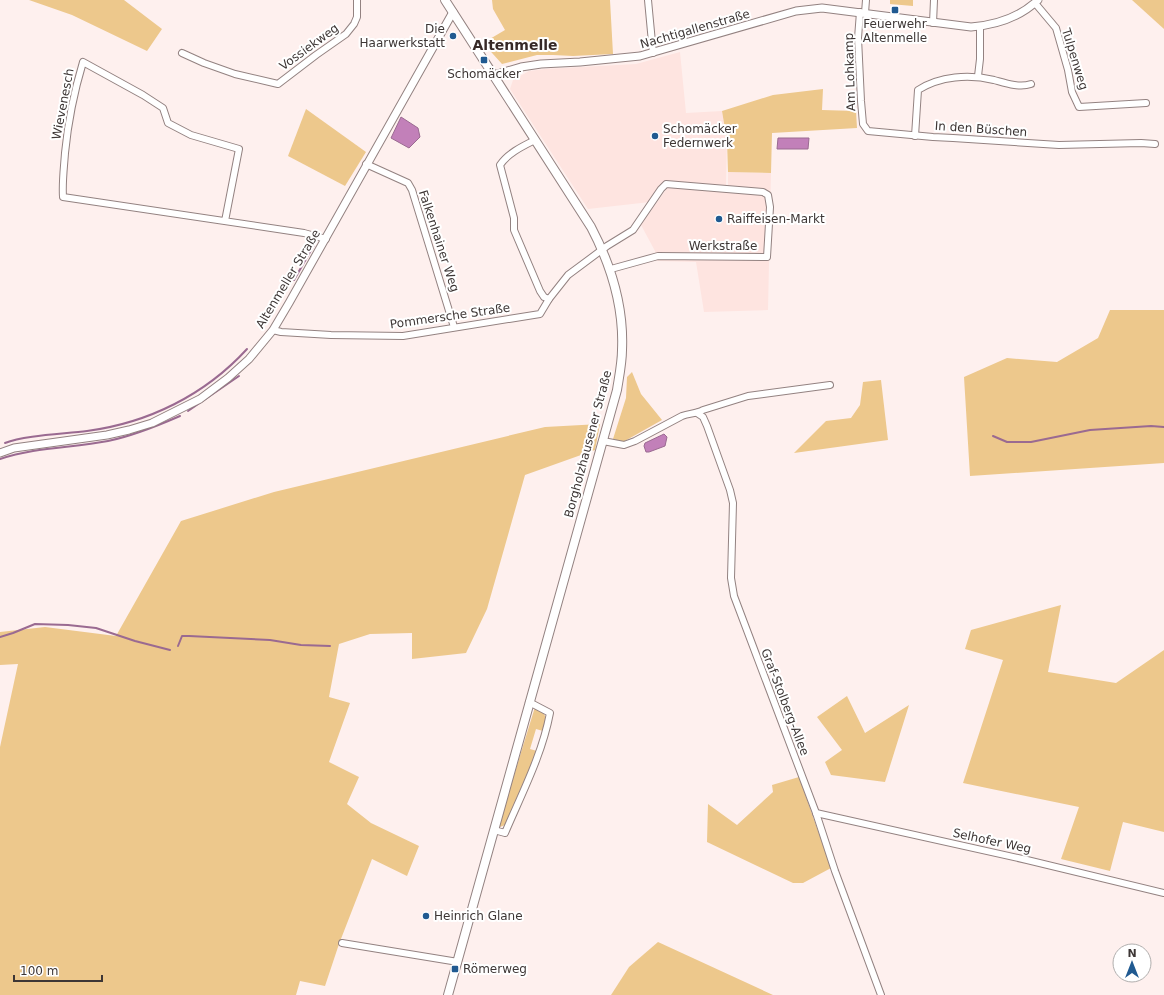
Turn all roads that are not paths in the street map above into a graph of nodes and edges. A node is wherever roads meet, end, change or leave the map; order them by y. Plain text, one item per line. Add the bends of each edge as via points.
1 (357, 0) edge
2 (446, 0) edge
3 (648, 0) edge
4 (866, 0) edge
5 (934, 0) edge
6 (1037, 2) edge
7 (453, 12) junction
8 (862, 12) junction
9 (933, 23) junction
10 (980, 26) junction
11 (182, 53) dead end
12 (653, 53) junction
13 (494, 75) junction
14 (978, 76) junction
15 (1031, 84) dead end
16 (1146, 103) dead end
17 (915, 136) junction
18 (534, 140) junction
19 (1155, 144) dead end
20 (366, 164) junction
21 (666, 184) joint
22 (225, 221) junction
23 (326, 239) junction
24 (603, 249) junction
25 (611, 269) junction
26 (549, 299) junction
27 (454, 327) junction
28 (273, 330) junction
29 (830, 385) dead end
30 (697, 414) junction
31 (603, 441) junction
32 (0, 453) edge
33 (530, 702) junction
34 (816, 814) junction
35 (494, 830) junction
36 (1164, 893) edge
37 (342, 944) dead end
38 (458, 962) junction
39 (448, 995) edge
40 (880, 995) edge

1 - 11 street, Vossiekweg via 357,17 346,34 278,84 235,74
2 - 7 main road, Borgholzhausener Straße
3 - 12 street
4 - 8 street, Am Lohkamp
5 - 9 street
6 - 10 street, Nachtigallenstraße via 1025,12 1006,21
6 - 16 street, Tulpenweg via 1056,28 1072,92 1079,107
7 - 13 main road, Borgholzhausener Straße
7 - 20 street, Altenmeller Straße
8 - 9 street, Nachtigallenstraße
8 - 12 street, Nachtigallenstraße via 822,8 796,11
8 - 17 street, Am Lohkamp via 859,51 863,124 868,130
9 - 10 street, Nachtigallenstraße
10 - 14 street
12 - 13 street, Nachtigallenstraße via 618,59 541,64
13 - 18 main road, Borgholzhausener Straße
14 - 15 street via 1014,85
14 - 17 street via 944,79 927,84 918,90
17 - 19 street, In den Büschen via 1059,145 1141,142
18 - 24 main road, Borgholzhausener Straße
18 - 26 street via 513,152 500,165 514,218 514,230 540,291
20 - 23 street, Altenmeller Straße
20 - 27 street, Falkenhainer Weg via 408,183 412,190
21 - 24 street, Pommersche Straße via 633,230
21 - 25 street, Werkstraße via 763,192 768,195 770,207 767,257 658,256
22 - 22 street, Wievenesch via 239,149 191,135 168,124 163,108 83,62 68,123 63,197
22 - 23 street, Wievenesch via 312,234
23 - 28 street, Altenmeller Straße
24 - 25 main road, Borgholzhausener Straße
24 - 26 street, Pommersche Straße via 568,275
25 - 31 main road, Borgholzhausener Straße via 622,320 622,352 618,390
26 - 27 street, Pommersche Straße via 540,314
27 - 28 street, Pommersche Straße via 403,336 331,335
28 - 32 street, Altenmeller Straße via 249,359 228,378 200,399 152,423 107,435 14,448
29 - 30 street via 748,396
30 - 31 street via 682,416 624,445
30 - 34 street, Graf-Stolberg-Allee via 703,417 707,426 733,503 731,578 734,596
31 - 33 main road, Borgholzhausener Straße
33 - 35 main road, Borgholzhausener Straße
33 - 35 street via 550,713 548,725 538,757 505,833
34 - 36 street, Selhofer Weg
34 - 40 street, Graf-Stolberg-Allee
35 - 38 main road, Borgholzhausener Straße
37 - 38 street
38 - 39 main road, Borgholzhausener Straße

